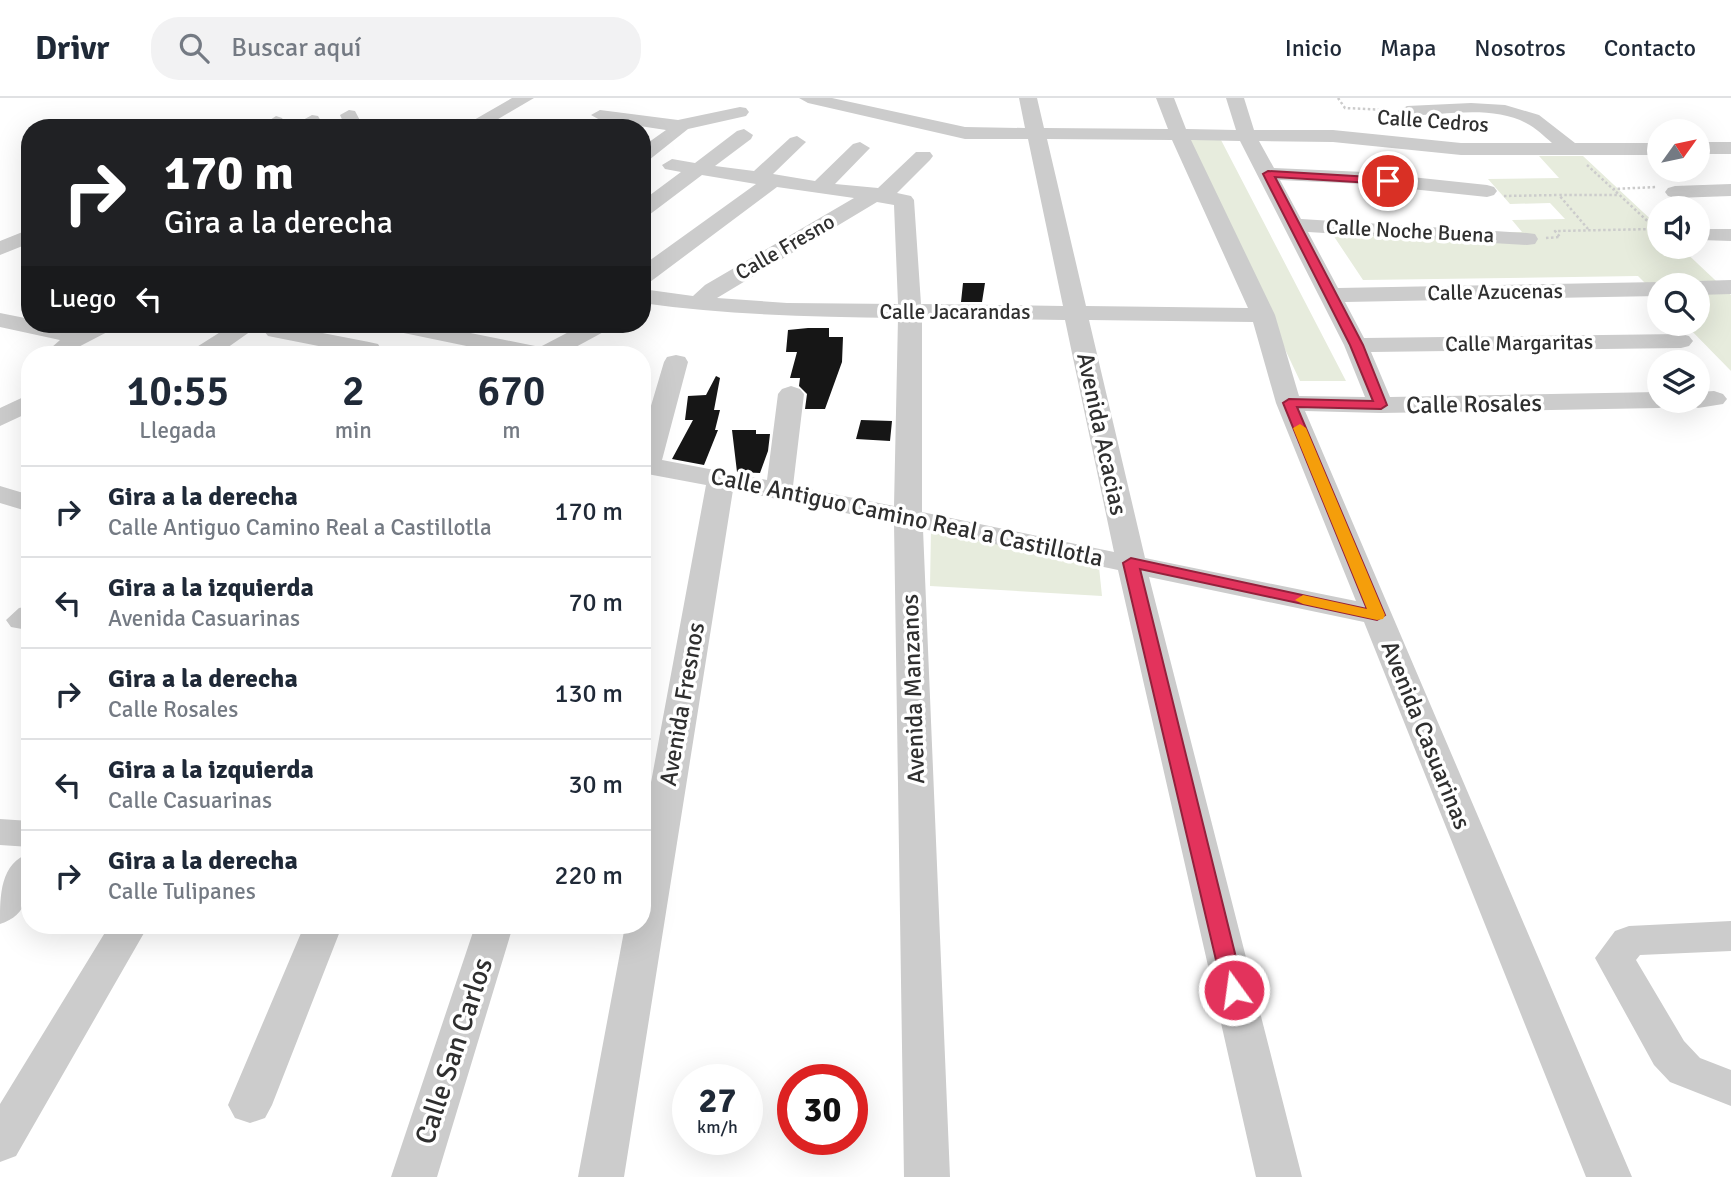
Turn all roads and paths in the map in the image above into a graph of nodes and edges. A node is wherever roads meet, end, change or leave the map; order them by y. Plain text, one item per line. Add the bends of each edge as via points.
1 (525, 98) edge
2 (808, 98) edge
3 (1028, 98) edge
4 (1165, 98) edge
5 (1235, 98) edge
6 (1338, 98) edge
7 (1407, 111) joint
8 (740, 112) dead end
9 (600, 116) dead end
10 (485, 119) edge
11 (623, 119) edge
12 (651, 123) edge
13 (678, 126) junction
14 (1035, 132) junction
15 (744, 135) dead end
16 (1247, 136) junction
17 (1180, 137) junction
18 (797, 142) dead end
19 (651, 145) edge
20 (860, 148) dead end
21 (1710, 148) edge
22 (1731, 148) edge
23 (1647, 149) edge
24 (1572, 150) junction
25 (923, 156) dead end
26 (671, 166) dead end
27 (698, 169) junction
28 (1268, 174) junction
29 (765, 179) junction
30 (820, 187) junction
31 (1613, 189) junction
32 (1731, 190) edge
33 (1487, 191) joint
34 (1675, 191) joint
35 (1559, 195) junction
36 (1619, 195) junction
37 (888, 197) junction
38 (651, 204) edge
39 (1647, 222) edge
40 (1294, 225) junction
41 (0, 226) edge
42 (1589, 230) junction
43 (21, 231) edge
44 (1647, 231) edge
45 (1710, 235) edge
46 (1731, 235) edge
47 (21, 238) edge
48 (1527, 239) joint
49 (0, 249) edge
50 (651, 286) edge
51 (1731, 287) edge
52 (1710, 288) edge
53 (1647, 289) edge
54 (651, 294) edge
55 (1331, 295) junction
56 (698, 304) junction
57 (910, 311) junction
58 (1076, 312) junction
59 (1263, 315) junction
60 (0, 320) edge
61 (21, 329) edge
62 (32, 333) edge
63 (92, 333) edge
64 (235, 333) edge
65 (284, 333) edge
66 (392, 333) edge
67 (440, 333) edge
68 (476, 333) edge
69 (584, 333) edge
70 (467, 339) junction
71 (0, 340) edge
72 (1681, 341) dead end
73 (1356, 345) junction
74 (52, 346) edge
75 (64, 346) edge
76 (72, 346) edge
77 (215, 346) edge
78 (339, 346) edge
79 (373, 346) edge
80 (501, 346) edge
81 (561, 346) edge
82 (676, 362) dead end
83 (791, 394) dead end
84 (1647, 400) edge
85 (1289, 403) junction
86 (1381, 405) junction
87 (651, 445) edge
88 (651, 466) edge
89 (721, 479) junction
90 (779, 491) junction
91 (0, 494) edge
92 (21, 501) edge
93 (908, 518) junction
94 (1131, 563) junction
95 (1377, 615) junction
96 (0, 832) edge
97 (21, 833) edge
98 (21, 880) edge
99 (651, 886) edge
100 (0, 911) edge
101 (124, 934) edge
102 (320, 934) edge
103 (491, 934) edge
104 (643, 934) edge
105 (1731, 936) edge
106 (1731, 1088) edge
107 (250, 1105) dead end
108 (0, 1143) edge
109 (414, 1177) edge
110 (601, 1177) edge
111 (927, 1177) edge
112 (1279, 1177) edge
113 (1609, 1177) edge

1 - 10 street
2 - 14 street, Calle Cedros via 965,133
3 - 14 street, Avenida Acacias
4 - 17 street, Avenida Casuarinas
5 - 16 street
6 - 7 path via 1345,108
7 - 24 street via 1488,109 1518,114 1532,118
8 - 13 street
9 - 11 street
12 - 13 street
13 - 19 street
14 - 17 street, Calle Cedros
14 - 58 street, Avenida Acacias
15 - 27 street
16 - 17 street, Calle Cedros
16 - 24 street, Calle Cedros via 1333,136 1461,149
16 - 28 street
17 - 59 street, Avenida Casuarinas
18 - 29 street
20 - 30 street
21 - 22 street
23 - 24 street, Calle Cedros
24 - 31 path
25 - 37 street, Calle Fresno
26 - 27 street
27 - 29 street
27 - 38 street
28 - 33 street
28 - 40 street
29 - 30 street
29 - 50 street
30 - 37 street
31 - 34 path via 1669,187
31 - 36 path
32 - 34 street
33 - 35 path via 1491,196
35 - 36 path
35 - 42 path
36 - 39 path
37 - 56 street, Calle Fresno via 713,290
37 - 57 street, Avenida Manzanos
40 - 48 street, Calle Noche Buena
40 - 55 street
41 - 43 street
42 - 44 path
42 - 48 path via 1555,231 1560,237
45 - 46 street
47 - 49 street
51 - 52 street
53 - 55 street, Calle Azucenas
54 - 56 street, Calle Jacarandas
55 - 73 street
56 - 57 street, Calle Jacarandas
57 - 58 street, Calle Jacarandas
57 - 93 street, Avenida Manzanos
58 - 59 street, Calle Jacarandas
58 - 94 street, Avenida Acacias
59 - 85 street, Avenida Casuarinas
60 - 61 street
62 - 75 street
63 - 76 street
64 - 77 street
65 - 78 street
66 - 79 street
67 - 70 street
68 - 70 street
69 - 81 street
70 - 80 street
71 - 74 street
72 - 73 street, Calle Margaritas
73 - 86 street
82 - 87 street
83 - 90 street
84 - 86 street, Calle Rosales
85 - 86 street, Calle Rosales
85 - 95 street, Avenida Casuarinas
88 - 89 street, Calle Antiguo Camino Real a Castillotla
89 - 90 street, Calle Antiguo Camino Real a Castillotla
89 - 99 street, Avenida Fresnos
90 - 93 street, Calle Antiguo Camino Real a Castillotla
91 - 92 street
93 - 94 street, Calle Antiguo Camino Real a Castillotla
93 - 111 street, Avenida Manzanos
94 - 95 street, Calle Antiguo Camino Real a Castillotla
94 - 112 street, Avenida Acacias
95 - 113 street, Avenida Casuarinas
96 - 97 street
98 - 100 street
101 - 108 street
102 - 107 street
103 - 109 street, Calle San Carlos
104 - 110 street, Avenida Fresnos
105 - 106 street via 1629,941 1615,958 1669,1053 1685,1070

